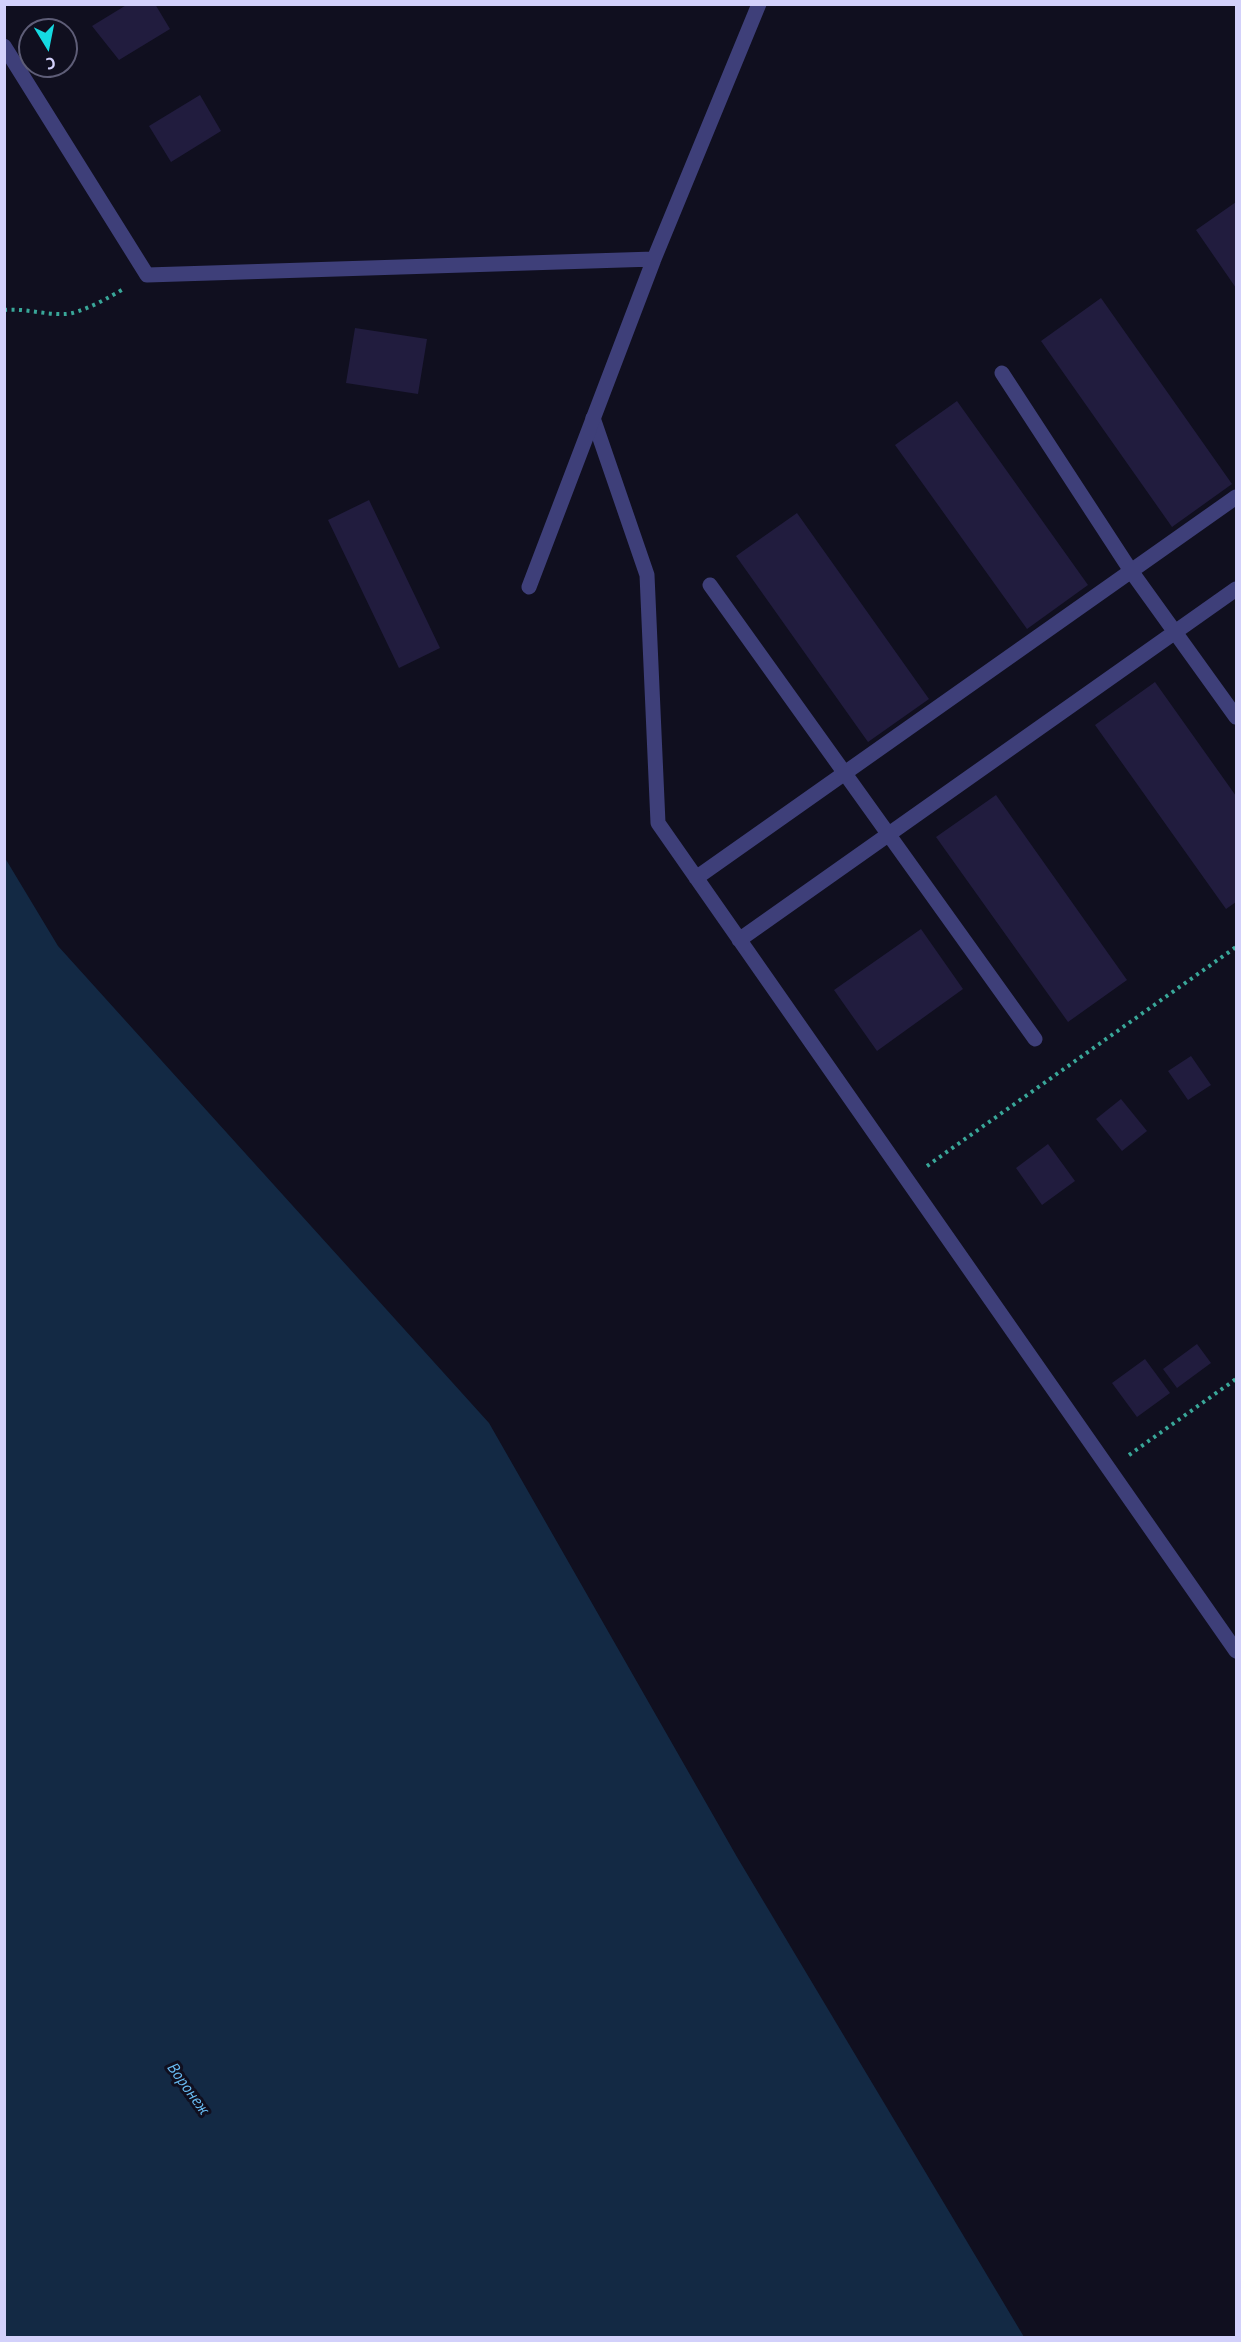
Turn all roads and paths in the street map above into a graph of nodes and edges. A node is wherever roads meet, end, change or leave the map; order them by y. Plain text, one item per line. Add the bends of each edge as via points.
1 (759, 4) edge
2 (4, 46) edge
3 (654, 259) junction
4 (147, 275) junction
5 (4, 310) edge
6 (1002, 373) dead end
7 (593, 418) junction
8 (1236, 497) edge
9 (1131, 571) junction
10 (710, 585) dead end
11 (529, 587) dead end
12 (1236, 589) edge
13 (1175, 633) junction
14 (1236, 717) edge
15 (844, 773) junction
16 (890, 834) junction
17 (696, 878) junction
18 (739, 940) junction
19 (1236, 946) edge
20 (1035, 1039) dead end
21 (907, 1180) junction
22 (1236, 1379) edge
23 (1109, 1469) junction
24 (1236, 1651) edge

1 - 3 street
2 - 4 street
3 - 4 street
3 - 7 street
4 - 5 path via 108,299 67,314
6 - 9 street
7 - 11 street
7 - 17 street via 647,575 658,823
8 - 9 street
9 - 13 street
9 - 15 street
10 - 15 street
12 - 13 street
13 - 14 street
13 - 16 street
15 - 16 street
15 - 17 street
16 - 18 street
16 - 20 street
17 - 18 street
18 - 21 street
19 - 21 path
21 - 23 street
22 - 23 path
23 - 24 street

